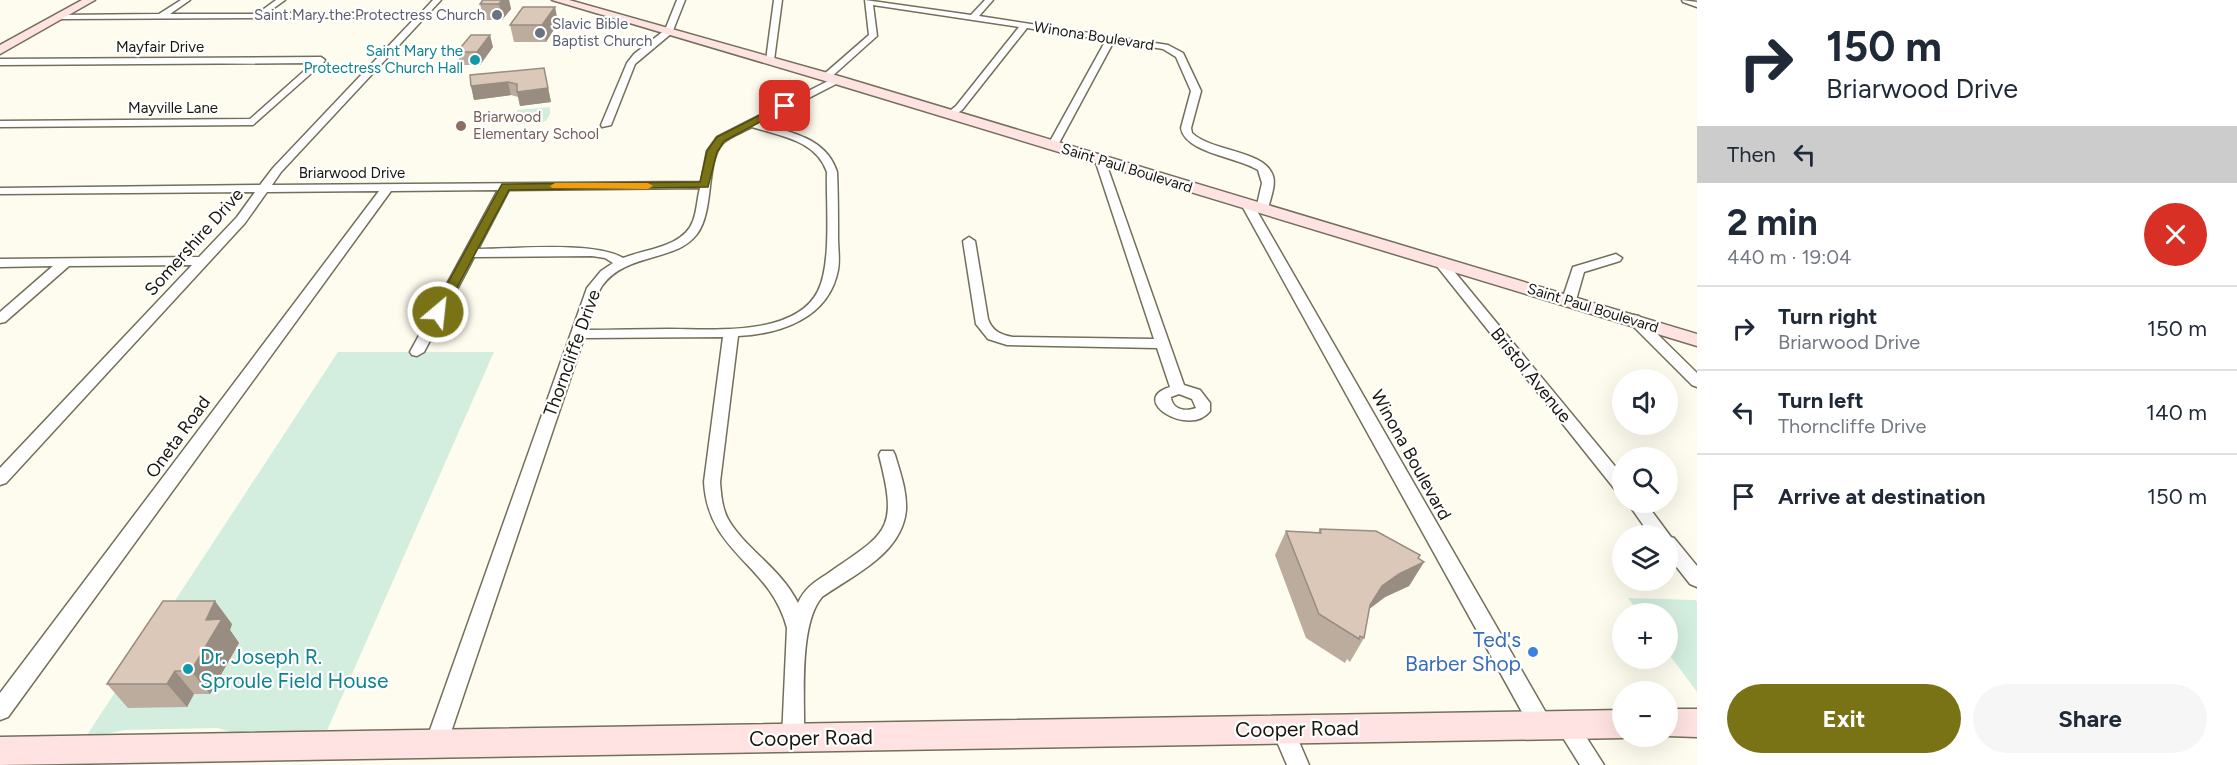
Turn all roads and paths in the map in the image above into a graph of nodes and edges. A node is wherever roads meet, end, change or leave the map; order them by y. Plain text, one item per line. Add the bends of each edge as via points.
1 (90, 0) edge
2 (186, 0) edge
3 (281, 0) edge
4 (436, 0) edge
5 (557, 0) edge
6 (681, 0) edge
7 (778, 0) edge
8 (989, 0) edge
9 (1686, 0) edge
10 (869, 1) edge
11 (582, 3) edge
12 (1697, 5) edge
13 (260, 15) junction
14 (422, 15) junction
15 (161, 16) junction
16 (60, 17) junction
17 (974, 18) junction
18 (1025, 25) junction
19 (669, 31) junction
20 (1111, 38) junction
21 (0, 50) edge
22 (321, 60) joint
23 (770, 60) junction
24 (0, 62) edge
25 (832, 78) junction
26 (951, 114) junction
27 (0, 124) edge
28 (606, 124) dead end
29 (751, 124) junction
30 (1053, 145) junction
31 (1100, 160) junction
32 (705, 185) junction
33 (505, 186) junction
34 (265, 188) junction
35 (387, 188) junction
36 (0, 191) edge
37 (1254, 206) junction
38 (969, 241) dead end
39 (470, 253) junction
40 (1616, 258) dead end
41 (203, 261) junction
42 (65, 262) junction
43 (621, 262) junction
44 (1440, 262) junction
45 (0, 263) edge
46 (1569, 300) junction
47 (0, 319) edge
48 (1634, 319) junction
49 (731, 333) junction
50 (578, 334) junction
51 (1697, 340) edge
52 (1162, 344) junction
53 (417, 352) dead end
54 (1697, 382) edge
55 (1178, 389) dead end
56 (887, 455) dead end
57 (1612, 474) edge
58 (0, 479) edge
59 (1644, 513) edge
60 (1653, 525) edge
61 (1678, 555) edge
62 (1697, 579) edge
63 (797, 628) junction
64 (0, 710) edge
65 (1678, 723) edge
66 (1697, 723) edge
67 (1612, 724) edge
68 (1554, 725) junction
69 (1283, 730) junction
70 (793, 738) junction
71 (436, 744) junction
72 (0, 752) edge
73 (179, 757) edge
74 (1298, 765) edge
75 (1593, 765) edge

1 - 16 main road
2 - 15 street
3 - 13 street
4 - 14 street, Somershire Drive
5 - 11 main road, Saint Paul Boulevard
6 - 19 street
7 - 23 street
8 - 17 street
9 - 12 street
10 - 17 street, Winona Boulevard
10 - 25 street, Thorncliffe Drive via 873,36
11 - 19 main road, Saint Paul Boulevard
13 - 14 street
13 - 15 street
14 - 34 street, Somershire Drive via 286,160
15 - 16 street
16 - 21 main road
17 - 18 street, Winona Boulevard
18 - 20 street, Winona Boulevard
18 - 26 street
19 - 23 main road, Saint Paul Boulevard
19 - 28 street via 631,63
20 - 30 street
20 - 37 street, Winona Boulevard via 1165,47 1180,54 1196,91 1187,134 1202,146 1250,162 1264,171 1267,180
22 - 24 street, Mayfair Drive
22 - 27 street, Mayville Lane via 253,122
23 - 25 main road, Saint Paul Boulevard
25 - 26 main road, Saint Paul Boulevard
25 - 29 street, Thorncliffe Drive
26 - 30 main road, Saint Paul Boulevard
29 - 32 street, Thorncliffe Drive via 715,145
29 - 49 street via 804,142 828,158 832,269 820,300 804,314 770,328
30 - 31 main road, Saint Paul Boulevard
31 - 37 main road, Saint Paul Boulevard
31 - 52 street
32 - 33 street, Briarwood Drive
32 - 43 street, Thorncliffe Drive via 699,222 687,238
33 - 35 street, Briarwood Drive
33 - 39 street
34 - 35 street, Briarwood Drive
34 - 36 street, Briarwood Drive
34 - 41 street, Somershire Drive
35 - 64 street, Oneta Road
37 - 44 main road, Saint Paul Boulevard
37 - 68 street, Winona Boulevard
38 - 52 street via 981,319 990,335 1013,341
39 - 43 street via 592,252
39 - 53 street
40 - 46 street via 1578,270
41 - 42 street
41 - 58 street, Somershire Drive
42 - 45 street
42 - 47 street
43 - 50 street, Thorncliffe Drive via 600,277
44 - 46 main road, Saint Paul Boulevard
44 - 57 street, Bristol Avenue
46 - 48 main road, Saint Paul Boulevard
48 - 51 main road, Saint Paul Boulevard
48 - 54 street
49 - 50 street
49 - 63 street via 713,498 724,526 785,593
50 - 71 street, Thorncliffe Drive
52 - 55 street
56 - 63 street via 898,499 893,527 875,551 815,592
59 - 60 street
61 - 62 street
63 - 70 street
65 - 66 main road
67 - 68 main road, Cooper Road
68 - 69 main road, Cooper Road
68 - 75 street, Winona Boulevard
69 - 70 main road, Cooper Road
69 - 74 street
70 - 71 main road, Cooper Road
71 - 73 main road, Cooper Road
72 - 73 main road, Cooper Road

